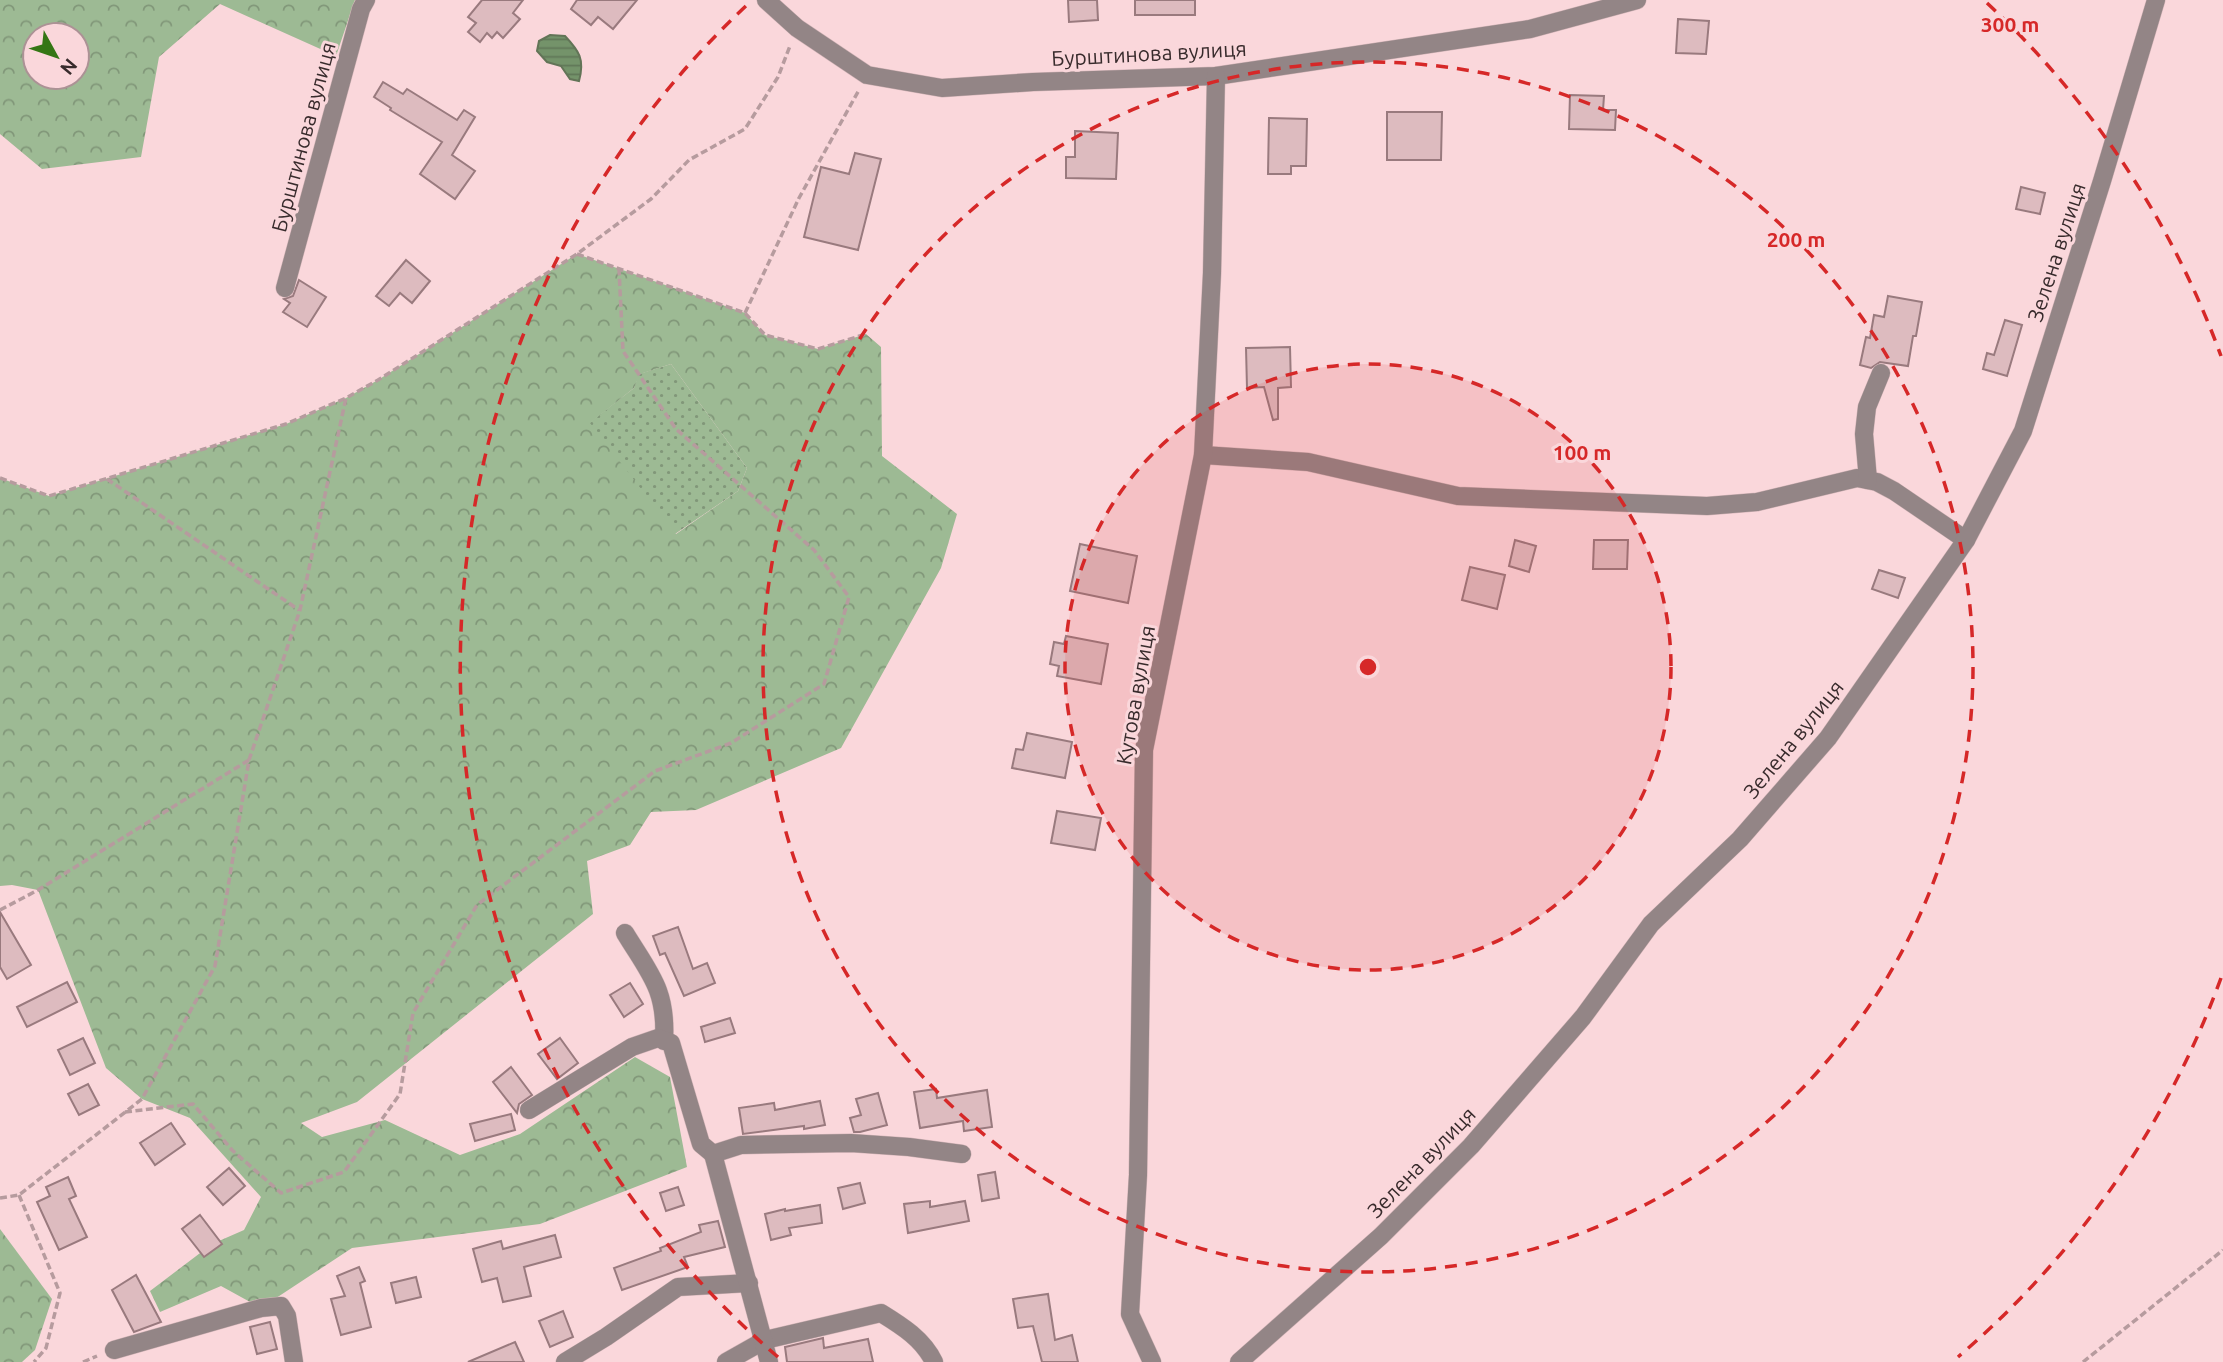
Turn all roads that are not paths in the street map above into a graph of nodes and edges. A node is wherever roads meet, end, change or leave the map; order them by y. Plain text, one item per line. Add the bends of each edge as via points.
1 (366, 0) edge
2 (766, 0) edge
3 (1637, 0) edge
4 (2156, 0) edge
5 (1216, 76) junction
6 (285, 288) dead end
7 (1881, 373) dead end
8 (1203, 455) junction
9 (1868, 480) junction
10 (1966, 540) junction
11 (625, 933) dead end
12 (664, 1041) junction
13 (529, 1110) dead end
14 (713, 1154) junction
15 (962, 1154) dead end
16 (749, 1283) junction
17 (765, 1340) junction
18 (114, 1350) dead end
19 (294, 1362) edge
20 (565, 1362) edge
21 (726, 1362) edge
22 (769, 1362) edge
23 (934, 1362) edge
24 (1152, 1362) edge
25 (1239, 1362) edge

1 - 6 street, Бурштинова вулиця
2 - 5 street, Бурштинова вулиця via 797,28 867,75 942,88
3 - 5 street, Бурштинова вулиця via 1530,29
4 - 10 street, Зелена вулиця via 2023,431
5 - 8 street, Кутова вулиця
7 - 9 street via 1867,407
8 - 9 street via 1308,462 1458,496 1707,506 1757,502 1857,478
8 - 24 street, Кутова вулиця via 1144,750 1138,1175 1130,1314
9 - 10 street via 1894,491
10 - 25 street, Зелена вулиця via 1828,738 1740,839 1651,924 1583,1017 1471,1146 1381,1236
11 - 12 street via 658,985 665,1016
12 - 13 street via 658,1038 632,1046
12 - 14 street via 671,1043 701,1144
14 - 15 street via 741,1145 851,1143
14 - 16 street
16 - 17 street
16 - 20 street via 678,1287
17 - 21 street
17 - 22 street
17 - 23 street via 881,1312 910,1331
18 - 19 street via 281,1306 287,1316

